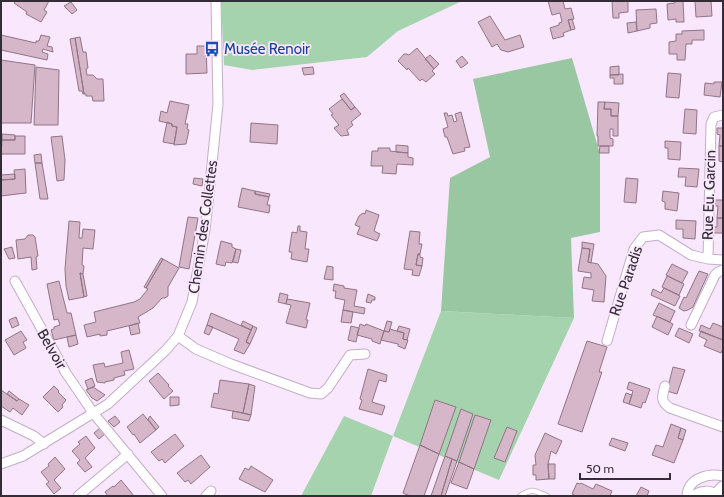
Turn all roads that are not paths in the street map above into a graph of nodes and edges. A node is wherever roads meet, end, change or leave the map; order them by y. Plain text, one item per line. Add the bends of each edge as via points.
1 (216, 1) edge
2 (723, 115) edge
3 (708, 259) junction
4 (723, 260) edge
5 (723, 270) edge
6 (15, 281) dead end
7 (691, 326) dead end
8 (178, 336) junction
9 (607, 341) dead end
10 (365, 354) dead end
11 (665, 386) dead end
12 (94, 414) junction
13 (1, 420) edge
14 (723, 427) edge
15 (44, 444) junction
16 (128, 454) junction
17 (1, 464) edge
18 (723, 476) edge
19 (719, 494) edge
20 (78, 496) edge
21 (162, 496) edge
22 (520, 496) edge
23 (547, 496) edge
24 (687, 496) edge
25 (693, 496) edge

1 - 8 street, Chemin des Collettes via 218,104 205,230 192,302
2 - 3 street, Rue Eu. Garcin via 714,117 711,124
3 - 4 street, Rue Paradis
3 - 9 street, Rue Paradis via 691,255 659,235 643,237 634,249
5 - 7 street via 715,275
6 - 12 street, Belvoir via 66,373
8 - 10 street via 196,349 310,393 321,394 328,388 350,355
8 - 12 street, Chemin des Collettes via 108,404
11 - 14 street via 662,398 664,404
12 - 15 street, Chemin des Collettes
12 - 16 street
13 - 15 street via 34,436
15 - 17 street, Chemin des Collettes via 23,456
16 - 20 street
16 - 21 street
18 - 24 street via 702,477 691,485
19 - 25 street via 699,491
22 - 23 lane via 535,490

